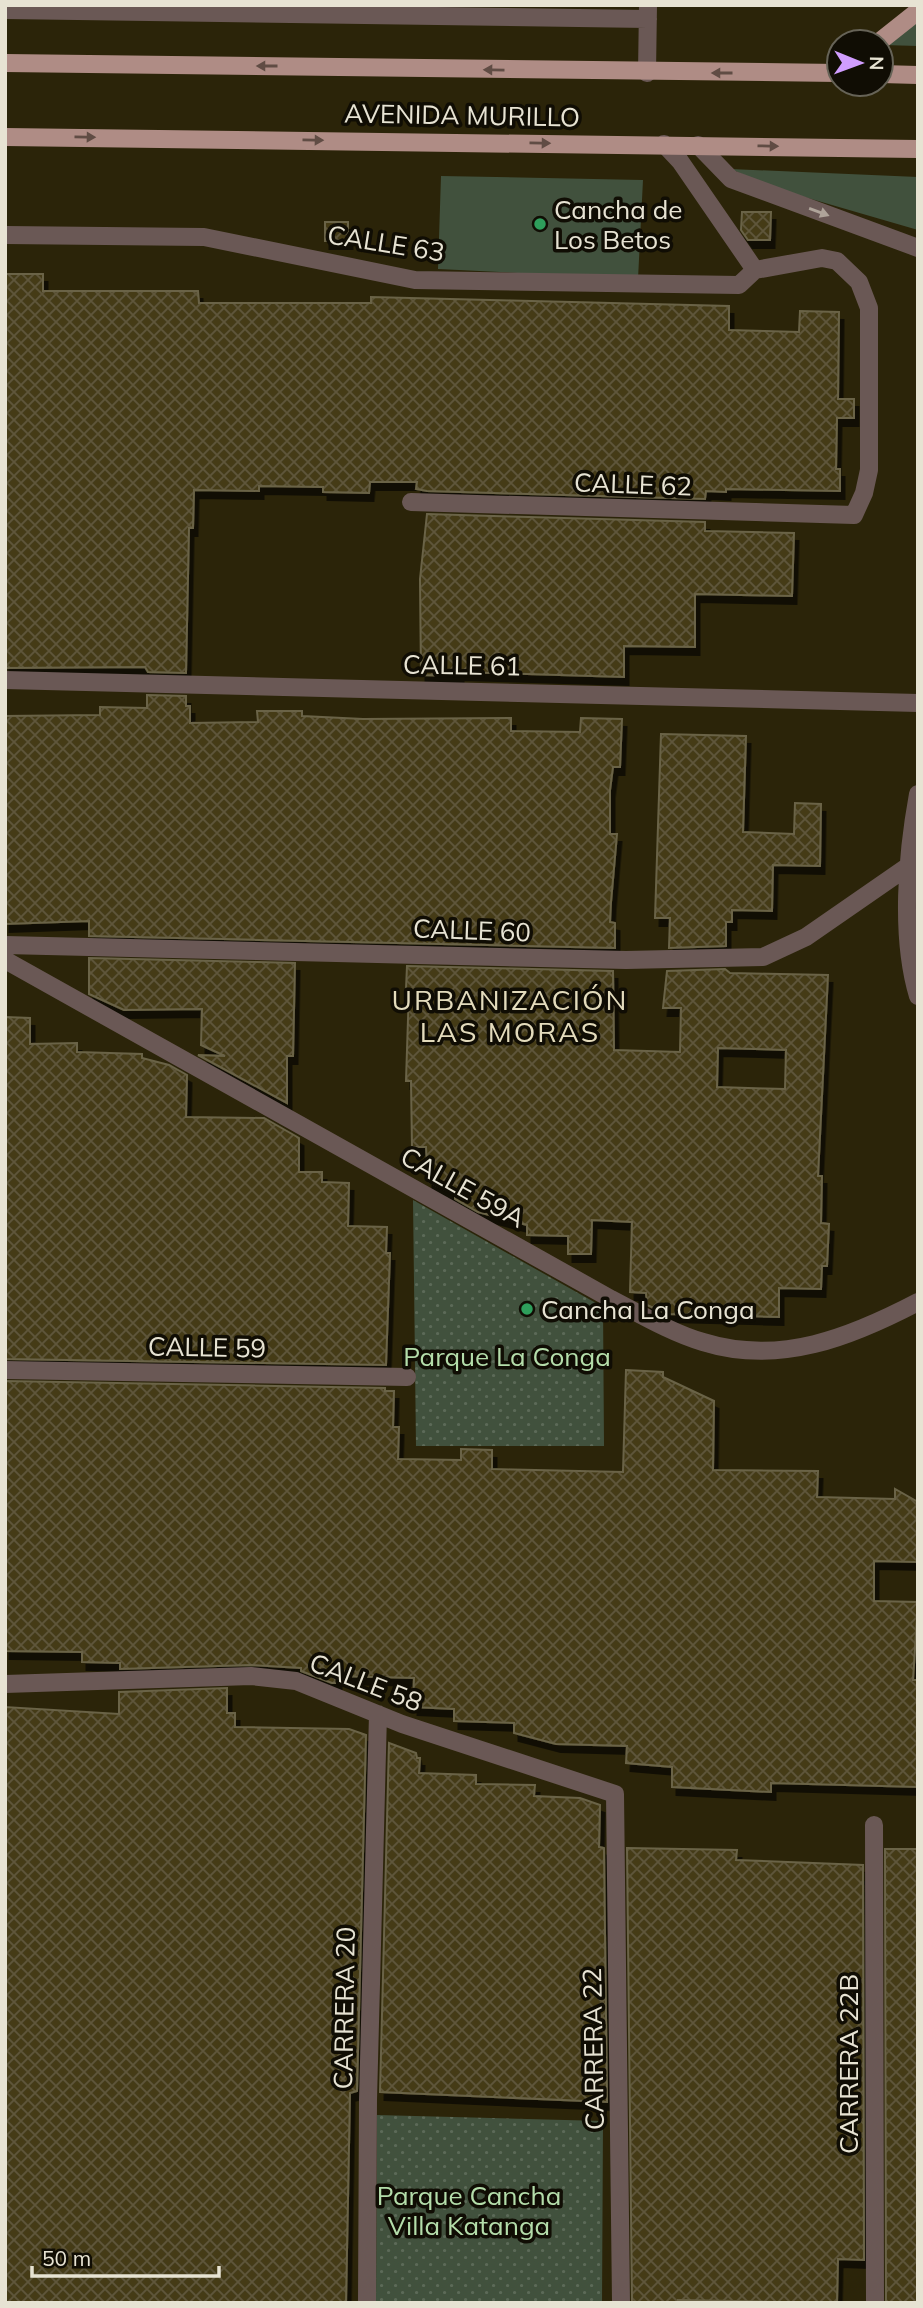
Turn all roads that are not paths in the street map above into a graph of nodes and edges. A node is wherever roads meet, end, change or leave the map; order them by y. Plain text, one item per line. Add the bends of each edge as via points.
1 (117, 8) edge
2 (240, 9) edge
3 (5, 10) edge
4 (355, 10) edge
5 (918, 10) edge
6 (480, 11) edge
7 (648, 12) edge
8 (895, 29) edge
9 (5, 63) edge
10 (647, 73) junction
11 (825, 73) edge
12 (895, 74) edge
13 (918, 75) edge
14 (5, 136) edge
15 (664, 144) junction
16 (698, 145) junction
17 (918, 149) edge
18 (5, 235) edge
19 (918, 248) edge
20 (755, 270) junction
21 (411, 502) dead end
22 (854, 516) joint
23 (5, 680) edge
24 (918, 703) edge
25 (918, 794) edge
26 (910, 865) junction
27 (5, 945) edge
28 (5, 960) edge
29 (918, 996) edge
30 (918, 1302) edge
31 (5, 1370) edge
32 (407, 1377) dead end
33 (5, 1684) edge
34 (377, 1714) junction
35 (615, 1794) joint
36 (874, 1825) dead end
37 (367, 2303) edge
38 (621, 2303) edge
39 (875, 2303) edge

1 - 2 street
1 - 3 street
2 - 4 street
4 - 6 street
5 - 8 main road
6 - 7 street
7 - 10 street
10 -> 9 main road, AVENIDA MURILLO
11 -> 10 main road, AVENIDA MURILLO
12 - 13 main road
14 -> 15 main road, AVENIDA MURILLO
15 - 16 main road, AVENIDA MURILLO
15 - 20 street
16 -> 17 main road, AVENIDA MURILLO
16 -> 19 street via 731,179
18 - 20 street, CALLE 63 via 204,237 415,280 739,285
20 - 22 street, CALLE 63 via 822,258 837,261 859,282 869,309 869,470
21 - 22 street, CALLE 62
23 - 24 street, CALLE 61
25 - 26 street
26 - 27 street, CALLE 60 via 806,937 762,957 612,960
26 - 29 street via 908,921
28 - 30 street, CALLE 59A via 611,1299 703,1342 761,1352 813,1347 864,1329
31 - 32 street, CALLE 59
33 - 34 street, CALLE 58 via 251,1676 296,1681
34 - 35 street, CALLE 58
34 - 37 street, CARRERA 20
35 - 38 street, CARRERA 22
36 - 39 street, CARRERA 22B

